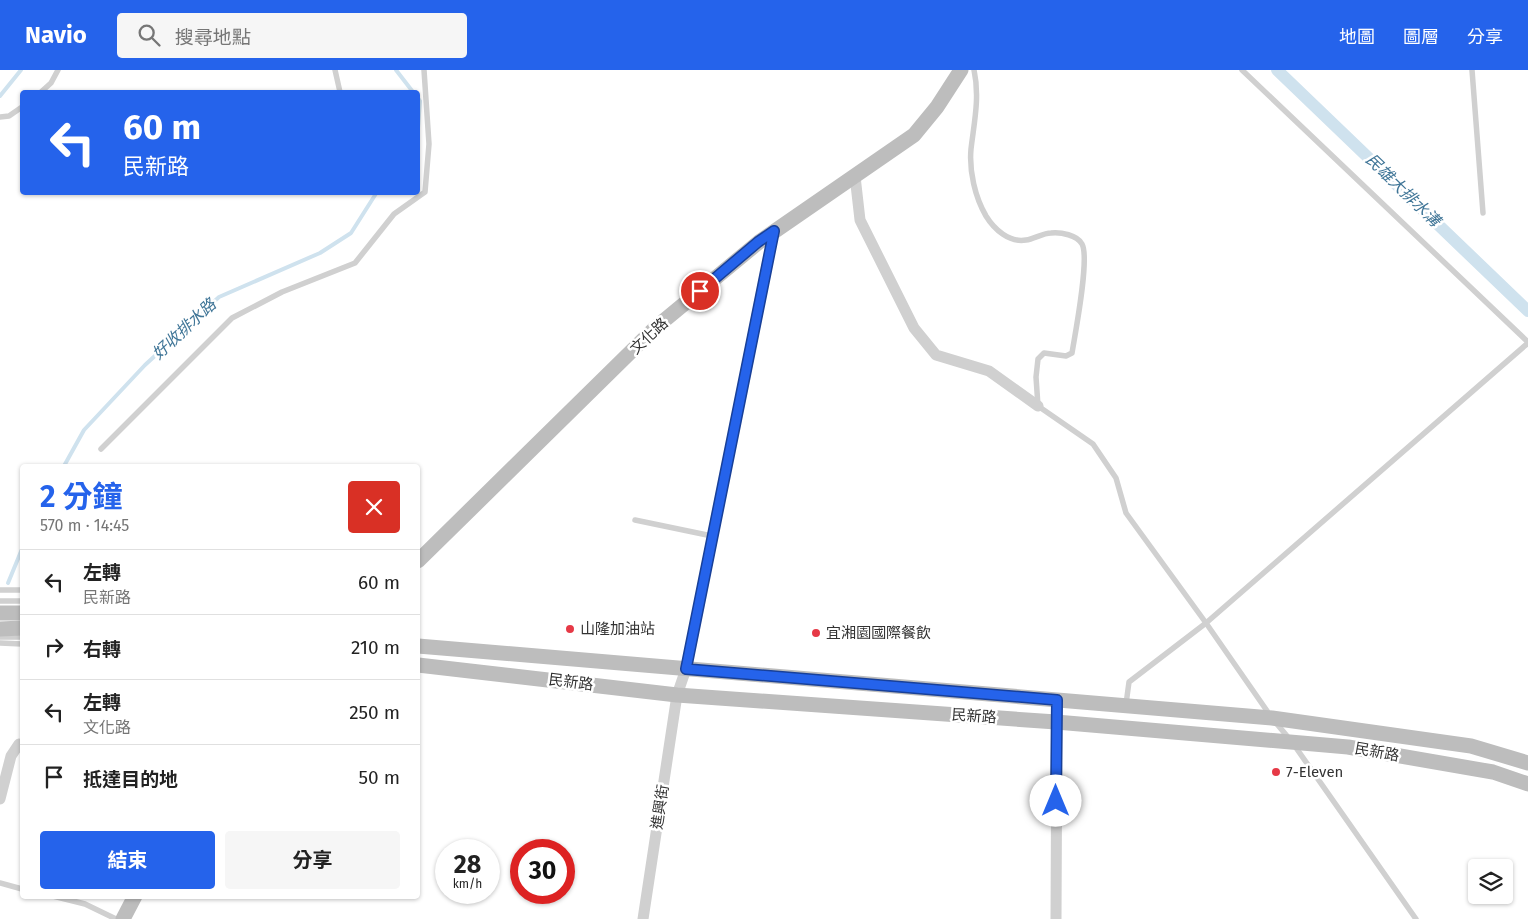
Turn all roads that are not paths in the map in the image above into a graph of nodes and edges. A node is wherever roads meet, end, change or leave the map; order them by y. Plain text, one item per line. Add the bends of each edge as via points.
1 (58, 70) edge
2 (335, 70) edge
3 (424, 70) edge
4 (961, 70) edge
5 (974, 70) edge
6 (1242, 70) edge
7 (1472, 70) edge
8 (44, 90) edge
9 (340, 90) edge
10 (20, 108) edge
11 (0, 117) edge
12 (855, 176) junction
13 (420, 195) edge
14 (420, 195) edge
15 (1483, 213) dead end
16 (774, 231) junction
17 (1528, 342) edge
18 (1038, 406) junction
19 (101, 448) dead end
20 (635, 520) dead end
21 (712, 536) junction
22 (420, 559) edge
23 (0, 590) edge
24 (20, 590) edge
25 (20, 601) edge
26 (0, 602) edge
27 (0, 613) edge
28 (20, 613) edge
29 (1206, 623) junction
30 (20, 628) edge
31 (0, 629) edge
32 (0, 637) edge
33 (20, 637) edge
34 (0, 643) edge
35 (20, 644) edge
36 (420, 646) edge
37 (420, 665) edge
38 (686, 669) junction
39 (677, 695) junction
40 (1057, 700) junction
41 (1126, 706) junction
42 (1272, 718) junction
43 (1056, 722) junction
44 (1292, 742) junction
45 (20, 744) edge
46 (1528, 763) edge
47 (1528, 784) edge
48 (0, 799) edge
49 (0, 883) edge
50 (20, 888) edge
51 (65, 899) edge
52 (133, 899) edge
53 (116, 919) edge
54 (122, 919) edge
55 (643, 919) edge
56 (1056, 919) edge
57 (1416, 919) edge

1 - 8 lane via 51,84
2 - 9 lane
3 - 13 lane via 429,144 424,192
4 - 12 main road, 文化路 via 937,108 914,135
5 - 18 lane via 978,85 972,165 976,192 987,216 1004,236 1024,241 1051,233 1073,236 1082,244 1085,260 1072,354 1044,353 1038,359
6 - 17 lane
7 - 15 lane
10 - 11 lane via 9,116
12 - 16 main road, 文化路
12 - 18 street via 860,220 914,328 936,355 989,371
14 - 19 lane via 394,214 355,263 282,292 232,318
16 - 21 street, 進興街
16 - 22 main road, 文化路 via 655,328
17 - 29 lane
18 - 29 lane via 1094,444 1116,478 1126,513
20 - 21 lane
21 - 38 street, 進興街
23 - 24 lane
25 - 26 lane
27 - 28 main road
29 - 41 lane via 1129,682
29 - 42 lane
30 - 31 main road
32 - 33 lane
34 - 35 lane
36 - 38 main road, 民新路
37 - 39 main road, 民新路
38 - 39 street, 進興街
38 - 40 main road, 民新路
39 - 43 main road, 民新路
39 - 55 street, 進興街
40 - 41 main road, 民新路
40 - 43 street
41 - 42 main road, 民新路
42 - 44 lane
42 - 46 main road, 民新路 via 1470,746
43 - 44 main road, 民新路
43 - 56 street
44 - 47 main road, 民新路 via 1348,747 1493,772
44 - 57 lane
45 - 48 street via 11,756
49 - 50 lane
51 - 53 lane via 85,904
52 - 54 main road

